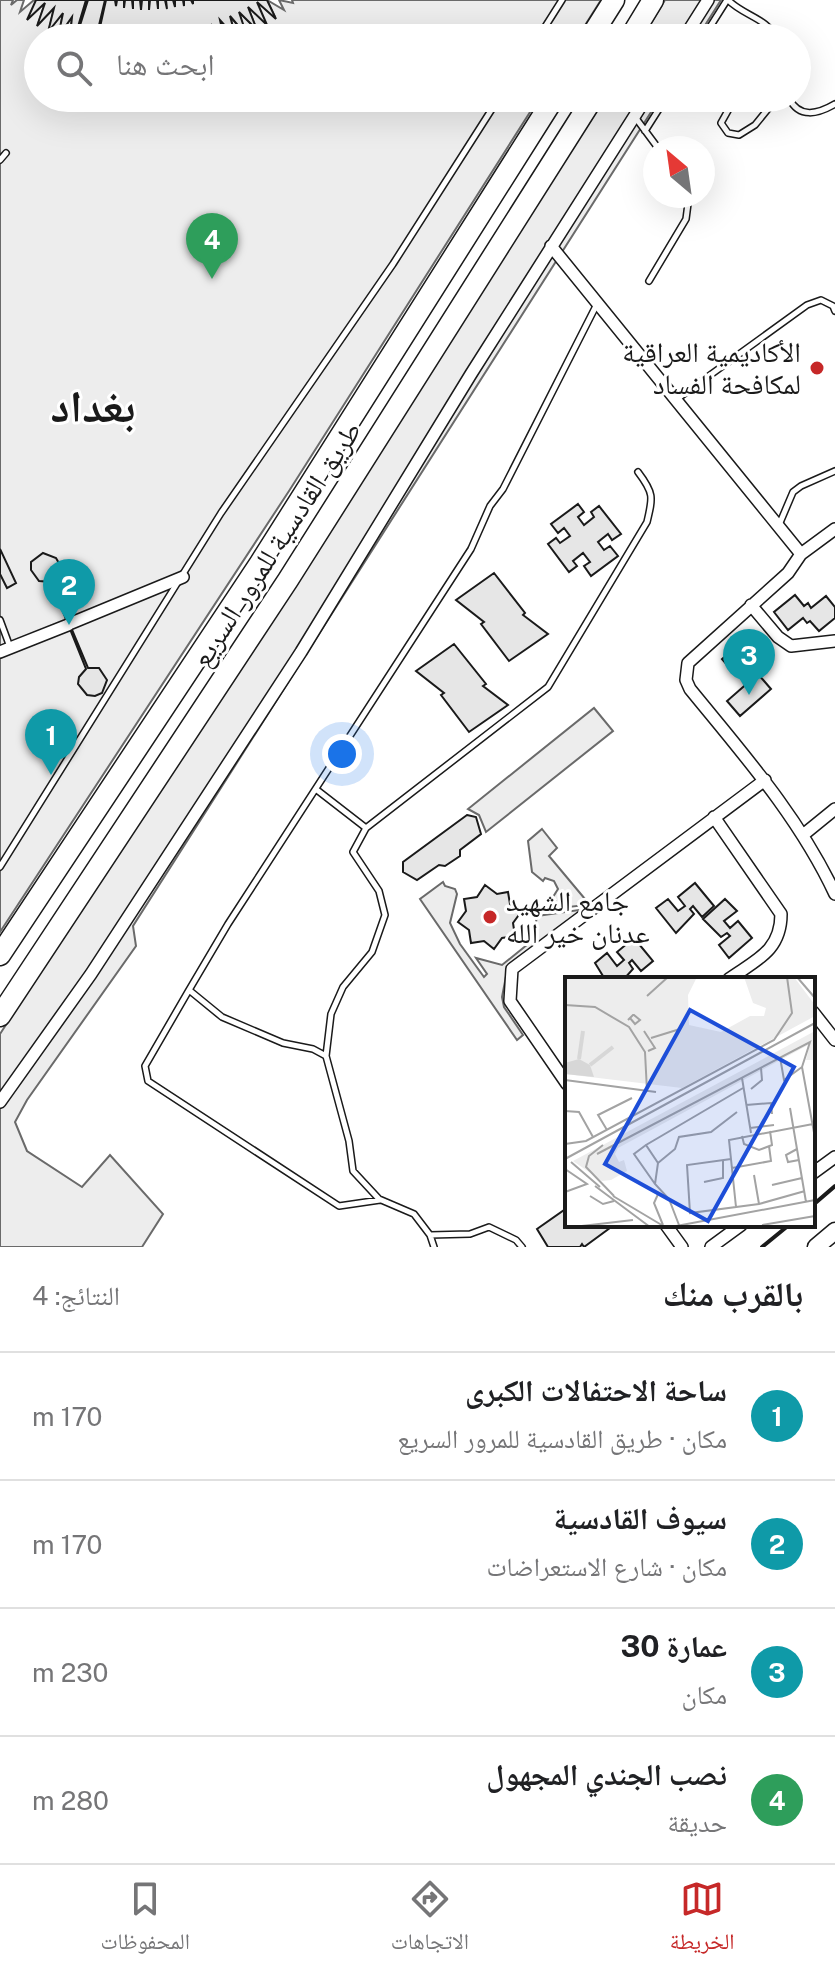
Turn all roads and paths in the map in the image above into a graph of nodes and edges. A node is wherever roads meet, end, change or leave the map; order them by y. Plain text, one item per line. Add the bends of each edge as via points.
1 (562, 0) edge
2 (614, 0) edge
3 (653, 0) edge
4 (708, 0) edge
5 (728, 0) edge
6 (547, 24) edge
7 (599, 24) edge
8 (638, 24) edge
9 (693, 24) edge
10 (712, 24) edge
11 (766, 24) edge
12 (835, 104) edge
13 (490, 112) edge
14 (545, 112) edge
15 (584, 112) edge
16 (637, 112) edge
17 (657, 112) edge
18 (727, 112) edge
19 (766, 112) edge
20 (803, 112) edge
21 (634, 116) junction
22 (645, 131) junction
23 (649, 136) edge
24 (6, 153) dead end
25 (0, 160) edge
26 (687, 208) edge
27 (551, 246) junction
28 (649, 281) dead end
29 (597, 303) junction
30 (835, 311) edge
31 (676, 400) junction
32 (835, 471) edge
33 (638, 472) dead end
34 (778, 526) junction
35 (835, 529) edge
36 (801, 554) junction
37 (183, 577) junction
38 (751, 605) junction
39 (0, 620) edge
40 (835, 641) edge
41 (5, 650) edge
42 (765, 780) junction
43 (317, 790) junction
44 (835, 809) edge
45 (714, 817) junction
46 (366, 828) junction
47 (803, 835) junction
48 (0, 867) edge
49 (835, 894) edge
50 (0, 955) edge
51 (732, 977) edge
52 (189, 990) junction
53 (815, 1015) edge
54 (0, 1016) edge
55 (835, 1040) edge
56 (326, 1056) junction
57 (565, 1081) edge
58 (0, 1102) edge
59 (835, 1157) edge
60 (815, 1172) edge
61 (380, 1200) junction
62 (667, 1227) edge
63 (738, 1227) edge
64 (835, 1231) edge
65 (430, 1235) junction
66 (434, 1247) edge
67 (522, 1247) edge
68 (682, 1247) edge
69 (711, 1247) edge
70 (816, 1247) edge

1 - 6 lane
2 - 7 highway
3 - 8 highway
4 - 9 street
5 - 10 lane
5 - 11 lane
12 - 20 lane via 818,113
13 - 37 lane
14 - 50 highway, طريق القادسية للمرور السريع via 260,563
15 - 54 highway, طريق القادسية للمرور السريع via 288,580
16 - 21 street
17 - 22 lane
18 - 19 lane via 721,123 728,133 739,135
21 - 22 lane
21 - 27 street
22 - 23 lane
24 - 25 lane
26 - 28 lane
27 - 29 street
27 - 58 street via 301,652 91,974
29 - 31 street
29 - 43 lane via 471,549
30 - 31 lane via 821,300 807,305
31 - 34 street
32 - 34 lane via 793,492
33 - 46 lane via 653,498 647,522 548,687
34 - 36 street
35 - 36 street
36 - 38 street via 788,573
37 - 41 street
37 - 48 lane
38 - 40 street via 791,646
38 - 42 street via 688,663 686,680
39 - 41 lane
42 - 45 street
42 - 47 street
43 - 46 lane
43 - 52 lane
44 - 47 street
45 - 51 street via 781,914 781,931 772,949
45 - 57 street via 512,969 510,1001
46 - 56 lane via 353,852 379,891 385,915 372,952 343,987 331,1014
47 - 49 street
52 - 56 lane via 222,1017
52 - 61 lane via 145,1066 148,1081 339,1206
53 - 55 street
56 - 61 lane via 353,1171
59 - 60 street
61 - 65 lane via 414,1214
62 - 68 street
63 - 69 street
64 - 70 street
65 - 66 lane
65 - 67 lane via 470,1234 489,1227

